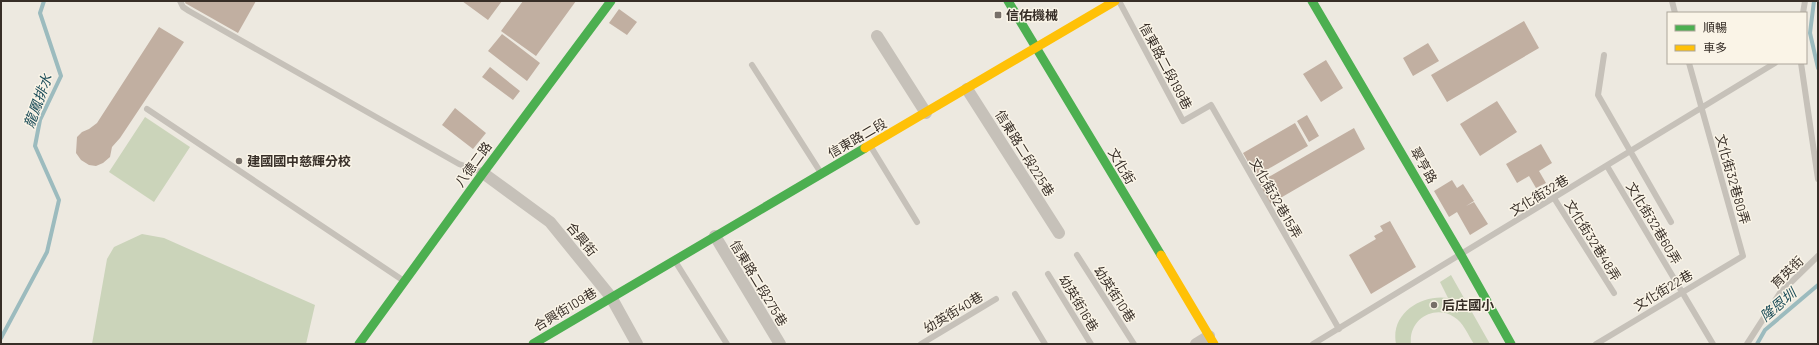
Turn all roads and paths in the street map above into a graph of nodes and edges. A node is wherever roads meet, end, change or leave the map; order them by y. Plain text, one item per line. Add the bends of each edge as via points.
1 (180, 1) edge
2 (611, 1) edge
3 (1008, 1) edge
4 (1115, 1) edge
5 (1119, 1) edge
6 (1312, 1) edge
7 (1672, 1) edge
8 (1805, 1) edge
9 (1676, 12) edge
10 (1803, 12) edge
11 (878, 36) dead end
12 (1037, 48) junction
13 (1604, 55) dead end
14 (1689, 64) edge
15 (1773, 64) edge
16 (1801, 64) edge
17 (752, 65) dead end
18 (967, 89) junction
19 (147, 109) dead end
20 (1701, 109) junction
21 (926, 113) junction
22 (1183, 120) joint
23 (870, 145) junction
24 (1630, 152) junction
25 (1607, 166) junction
26 (483, 173) junction
27 (821, 174) junction
28 (1818, 179) edge
29 (1554, 198) junction
30 (917, 222) dead end
31 (1670, 222) dead end
32 (1059, 233) dead end
33 (715, 236) junction
34 (1077, 255) dead end
35 (1461, 255) junction
36 (1743, 256) joint
37 (1818, 256) edge
38 (674, 260) junction
39 (1048, 274) dead end
40 (404, 282) junction
41 (1681, 291) junction
42 (1614, 293) dead end
43 (1015, 294) dead end
44 (611, 296) junction
45 (996, 299) dead end
46 (1339, 329) junction
47 (1211, 340) edge
48 (359, 344) edge
49 (533, 344) edge
50 (637, 344) edge
51 (727, 344) edge
52 (780, 344) edge
53 (921, 344) edge
54 (1045, 344) edge
55 (1091, 344) edge
56 (1134, 344) edge
57 (1196, 344) edge
58 (1313, 344) edge
59 (1511, 344) edge
60 (1596, 344) edge
61 (1713, 344) edge
62 (1747, 344) edge

1 - 26 lane via 183,7 196,15 459,164
2 - 26 street, 八德二路
3 - 12 street, 文化街
4 - 12 street, 信東路二段
5 - 22 lane, 信東路二段199巷
6 - 35 street, 翠亨路
7 - 9 lane
8 - 10 lane
11 - 21 street
12 - 18 street, 信東路二段
12 - 47 street, 文化街
13 - 24 lane via 1598,95
14 - 20 lane, 文化街32巷80弄
15 - 20 lane, 文化街32巷
16 - 28 lane
17 - 27 lane
18 - 21 street, 信東路二段
18 - 32 street, 信東路二段225巷
19 - 40 lane
20 - 24 lane, 文化街32巷
20 - 36 lane, 文化街32巷80弄
21 - 23 street, 信東路二段
22 - 46 lane, 文化街32巷15弄 via 1211,105
23 - 27 street, 信東路二段
23 - 30 lane
24 - 25 lane, 文化街32巷
24 - 31 lane
25 - 29 lane, 文化街32巷
25 - 41 lane, 文化街32巷60弄
26 - 40 street, 八德二路
26 - 44 street, 合興街 via 550,222
27 - 33 street, 信東路二段
29 - 35 lane, 文化街32巷
29 - 42 lane, 文化街32巷48弄
33 - 38 street, 信東路二段
33 - 52 street, 信東路二段275巷
34 - 56 lane, 幼英街10巷
35 - 46 lane, 文化街32巷
35 - 59 street, 翠亨路
36 - 41 lane, 文化街22巷
37 - 62 lane, 育英街 via 1780,293
38 - 44 street, 信東路二段
38 - 51 lane
39 - 55 lane, 幼英街16巷
40 - 48 street, 八德二路
41 - 60 lane, 文化街22巷
41 - 61 lane, 文化街32巷60弄
43 - 54 lane
44 - 49 street, 合興街109巷
44 - 50 street, 合興街
45 - 53 lane, 幼英街40巷
46 - 58 lane, 文化街32巷
47 - 57 street

